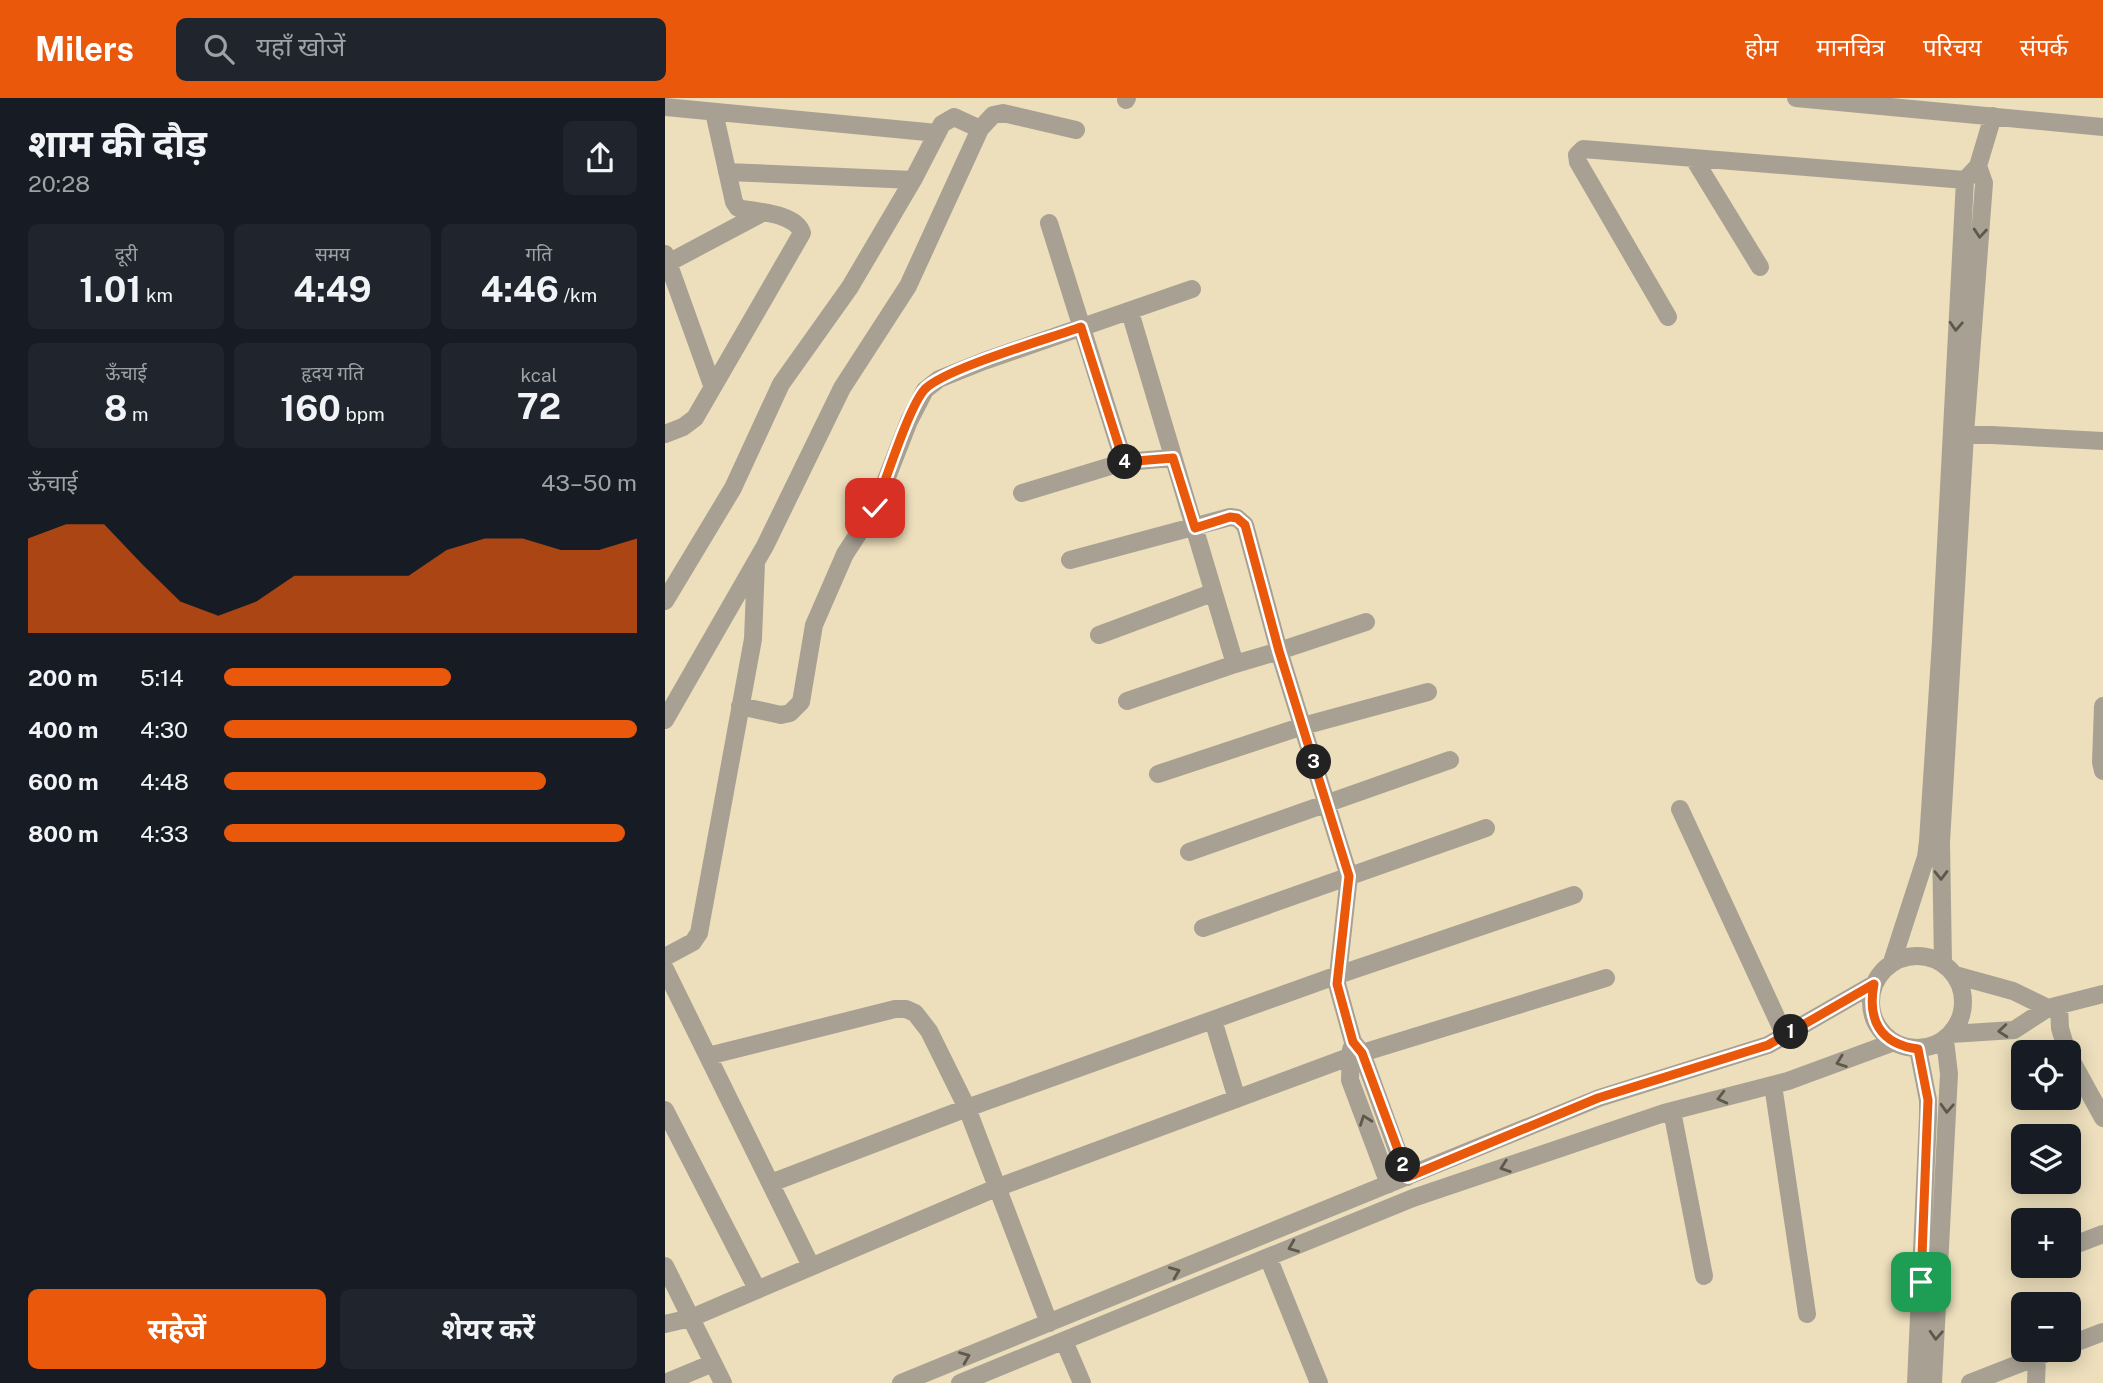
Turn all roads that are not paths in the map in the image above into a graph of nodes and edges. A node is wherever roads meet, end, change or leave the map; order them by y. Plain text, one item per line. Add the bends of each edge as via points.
1 (1796, 98) edge
2 (665, 107) edge
3 (714, 112) junction
4 (1993, 116) junction
5 (2103, 127) edge
6 (980, 129) junction
7 (1076, 130) dead end
8 (937, 134) junction
9 (1694, 159) junction
10 (1978, 166) junction
11 (727, 172) junction
12 (913, 180) junction
13 (1965, 180) junction
14 (762, 214) junction
15 (1049, 223) dead end
16 (667, 258) edge
17 (1760, 267) dead end
18 (1192, 289) dead end
19 (1130, 312) junction
20 (1668, 317) dead end
21 (1081, 327) junction
22 (712, 385) junction
23 (665, 434) edge
24 (1958, 434) junction
25 (2103, 441) edge
26 (1173, 458) junction
27 (1124, 462) junction
28 (1022, 493) dead end
29 (1195, 528) junction
30 (756, 559) junction
31 (1070, 560) dead end
32 (1212, 593) junction
33 (665, 601) edge
34 (1366, 622) dead end
35 (1099, 635) dead end
36 (1279, 651) junction
37 (1235, 664) junction
38 (1427, 692) dead end
39 (1127, 701) dead end
40 (740, 706) junction
41 (2103, 706) edge
42 (665, 720) edge
43 (1303, 726) junction
44 (1450, 760) dead end
45 (2103, 771) edge
46 (1158, 774) dead end
47 (1328, 804) junction
48 (1681, 809) dead end
49 (1486, 828) dead end
50 (1189, 852) dead end
51 (1349, 876) junction
52 (1574, 895) dead end
53 (1203, 928) dead end
54 (665, 957) edge
55 (1892, 962) junction
56 (665, 969) edge
57 (1949, 969) junction
58 (1338, 975) junction
59 (1607, 978) dead end
60 (1874, 984) junction
61 (2103, 994) edge
62 (2054, 1006) junction
63 (1213, 1020) junction
64 (1785, 1036) junction
65 (1948, 1037) junction
66 (2064, 1040) edge
67 (1894, 1042) junction
68 (1918, 1049) junction
69 (1355, 1051) junction
70 (708, 1056) junction
71 (2081, 1078) edge
72 (1773, 1085) junction
73 (1237, 1100) junction
74 (967, 1108) junction
75 (665, 1110) edge
76 (1672, 1111) junction
77 (2103, 1118) edge
78 (1408, 1177) junction
79 (771, 1183) junction
80 (1389, 1184) junction
81 (996, 1188) junction
82 (2103, 1234) edge
83 (2081, 1242) edge
84 (1268, 1257) junction
85 (665, 1266) edge
86 (811, 1266) junction
87 (1703, 1276) dead end
88 (757, 1289) junction
89 (1807, 1314) dead end
90 (691, 1318) junction
91 (1049, 1323) junction
92 (665, 1324) edge
93 (2103, 1332) edge
94 (2081, 1340) edge
95 (1064, 1341) junction
96 (2023, 1362) edge
97 (2036, 1362) edge
98 (713, 1363) junction
99 (1925, 1374) edge
100 (665, 1383) edge
101 (723, 1383) edge
102 (901, 1383) edge
103 (960, 1383) edge
104 (1082, 1383) edge
105 (1319, 1383) edge
106 (1970, 1383) edge
107 (2035, 1383) edge

1 - 4 street
2 - 3 street
3 - 8 street
3 - 11 street
4 - 5 street
4 - 10 street
6 - 7 street via 993,115 1003,113
6 - 8 street via 954,117
6 - 30 street via 908,286 842,388
8 - 12 street
9 - 13 street
9 - 17 street
9 - 20 street via 1594,148 1577,155
10 - 13 street
10 -> 24 street via 1984,183
11 - 12 street
11 - 14 street via 739,208
12 - 33 street via 851,287 781,384 733,488
13 -> 24 street
14 - 16 street
14 - 22 street via 791,220 802,233
15 - 21 street
16 - 22 street
18 - 19 street
19 - 21 street
19 - 26 street
21 - 27 street
21 - 40 street via 972,366 925,390 875,508 845,554 814,625 801,702 781,715
22 - 23 street via 695,418
24 - 25 street
24 - 55 street via 1926,857
24 -> 57 street via 1941,842
26 - 27 street
26 - 29 street
27 - 28 street
29 - 31 street
29 - 32 street
29 - 36 street via 1230,517 1245,525
30 - 40 street via 753,639
30 - 42 street
32 - 35 street
32 - 37 street
34 - 36 street
36 - 37 street
36 - 43 street
37 - 39 street
38 - 43 street
40 - 54 street via 699,933 693,942
41 - 45 street
43 - 46 street
43 - 47 street
44 - 47 street
47 - 50 street
47 - 51 street
48 - 64 street
49 - 51 street
51 - 53 street
51 - 58 street
52 - 58 street
55 - 57 street via 1917,955
55 - 60 street
56 - 70 street
57 - 62 street
57 - 65 street via 1962,989 1964,1005 1960,1021
58 - 63 street
58 - 69 street
59 - 69 street
60 - 64 street
60 - 67 street via 1870,1000 1873,1017
61 - 62 street
62 -> 65 street via 2014,1030
62 - 66 street
63 - 73 street
63 - 74 street
64 - 78 street via 1598,1098
65 - 68 street
65 -> 99 street via 1949,1074
67 - 68 street
67 -> 72 street
68 - 99 street via 1928,1100
69 - 73 street
69 - 78 street
80 -> 69 street via 1350,1080
70 - 74 street via 906,1009 929,1031
70 - 79 street
71 - 77 street
72 -> 76 street
72 - 89 street
73 - 81 street
74 - 79 street
74 - 81 street
75 - 88 street
76 -> 84 street via 1413,1198
76 - 87 street
78 - 80 street
79 - 86 street
91 -> 80 street
81 - 86 street
81 - 91 street
82 - 83 street
84 - 95 street
84 - 105 street
85 - 90 street
86 - 88 street
88 - 90 street
90 - 92 street
90 - 98 street
102 -> 91 street
93 - 94 street
95 - 103 street
95 - 104 street
96 - 106 street
97 - 107 street
98 - 100 street
98 - 101 street

